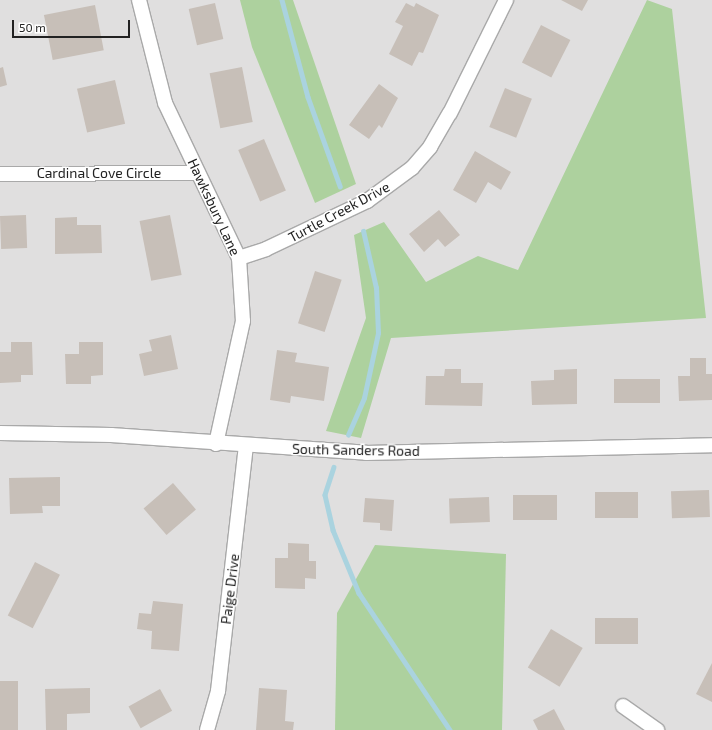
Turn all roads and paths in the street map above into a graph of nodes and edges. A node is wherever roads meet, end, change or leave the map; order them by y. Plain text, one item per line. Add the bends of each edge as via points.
1 (139, 0) edge
2 (506, 0) edge
3 (198, 173) junction
4 (0, 174) edge
5 (239, 258) junction
6 (0, 433) edge
7 (216, 444) junction
8 (712, 445) edge
9 (246, 446) junction
10 (623, 706) dead end
11 (207, 730) edge
12 (656, 730) edge

1 - 3 street, Hawksbury Lane via 165,103
2 - 5 street, Turtle Creek Drive via 450,113 430,147 412,168 368,201 266,249
3 - 4 street, Cardinal Cove Circle
3 - 5 street, Hawksbury Lane
5 - 7 street, Hawksbury Lane via 243,321
6 - 7 street, South Sanders Road via 111,435
7 - 9 street, South Sanders Road
8 - 9 street, South Sanders Road via 373,453
9 - 11 street, Paige Drive via 218,691
10 - 12 street

